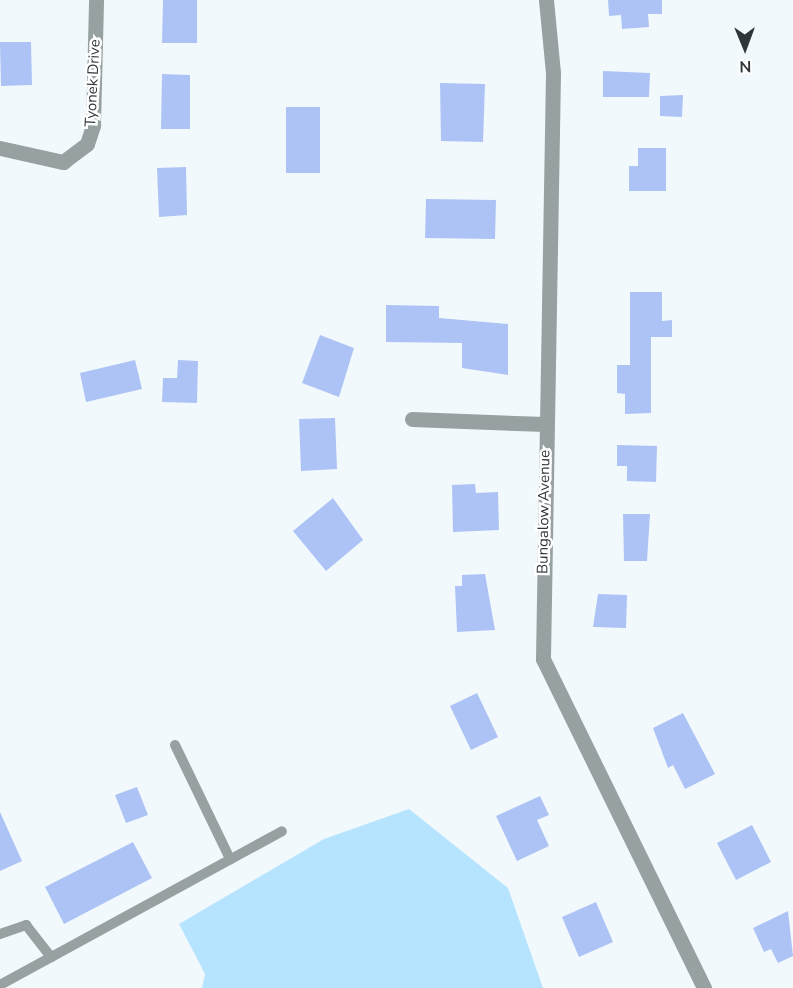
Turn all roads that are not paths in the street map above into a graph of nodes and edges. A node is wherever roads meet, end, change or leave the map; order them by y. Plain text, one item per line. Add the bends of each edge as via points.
1 (96, 0) edge
2 (546, 0) edge
3 (0, 148) edge
4 (412, 419) dead end
5 (545, 424) junction
6 (175, 745) dead end
7 (282, 831) dead end
8 (230, 859) junction
9 (0, 934) edge
10 (51, 957) junction
11 (0, 985) edge
12 (704, 988) edge

1 - 3 street, Tyonek Drive via 93,125 87,144 63,162
2 - 5 street, Bungalow Avenue via 553,73
4 - 5 street
5 - 12 street, Bungalow Avenue via 543,659
6 - 8 lane
7 - 8 lane
8 - 10 lane
9 - 10 lane via 26,925
10 - 11 lane

